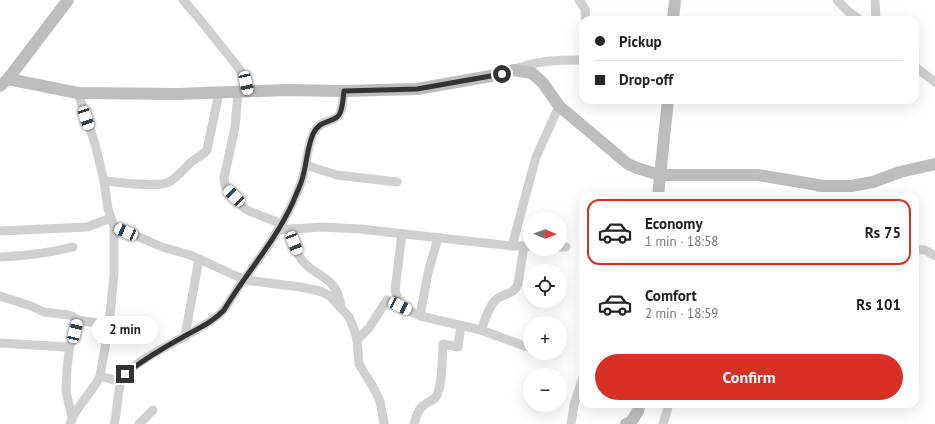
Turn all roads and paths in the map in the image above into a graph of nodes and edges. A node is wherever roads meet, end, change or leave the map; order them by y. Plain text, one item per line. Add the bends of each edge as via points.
1 (68, 0) edge
2 (183, 0) edge
3 (579, 0) edge
4 (675, 0) edge
5 (837, 0) edge
6 (875, 0) edge
7 (586, 16) edge
8 (673, 16) edge
9 (854, 16) edge
10 (876, 16) edge
11 (579, 60) edge
12 (919, 69) edge
13 (514, 70) junction
14 (3, 81) edge
15 (935, 82) edge
16 (344, 91) junction
17 (243, 92) junction
18 (78, 93) junction
19 (219, 93) junction
20 (668, 104) edge
21 (559, 106) junction
22 (935, 164) edge
23 (305, 165) junction
24 (660, 175) junction
25 (104, 181) junction
26 (396, 182) dead end
27 (822, 191) edge
28 (658, 192) edge
29 (112, 222) junction
30 (280, 227) junction
31 (293, 229) junction
32 (0, 231) edge
33 (402, 234) junction
34 (438, 238) junction
35 (512, 246) junction
36 (523, 246) edge
37 (74, 247) dead end
38 (919, 249) edge
39 (525, 256) edge
40 (935, 256) edge
41 (0, 257) edge
42 (199, 259) junction
43 (245, 280) junction
44 (0, 296) edge
45 (387, 300) dead end
46 (342, 307) junction
47 (420, 316) junction
48 (78, 320) junction
49 (109, 325) junction
50 (461, 326) junction
51 (481, 330) junction
52 (185, 336) junction
53 (357, 340) junction
54 (0, 343) edge
55 (70, 345) junction
56 (523, 345) edge
57 (100, 376) junction
58 (121, 382) junction
59 (579, 389) edge
60 (639, 408) edge
61 (668, 408) edge
62 (153, 410) dead end
63 (71, 420) edge
64 (630, 423) edge
65 (114, 424) edge
66 (139, 424) edge
67 (384, 424) edge
68 (414, 424) edge
69 (571, 424) edge
70 (663, 424) edge

1 - 14 street
2 - 17 street via 238,67 243,76
3 - 7 street
4 - 8 street
5 - 9 street
6 - 10 street
11 - 13 street via 536,62
12 - 15 street
13 - 16 street via 417,89
13 - 21 street via 532,73
14 - 18 street
16 - 17 street
16 - 23 street via 339,115 319,125 313,135
17 - 19 street
17 - 30 street via 224,178 225,185 249,211
18 - 19 street
18 - 25 street
19 - 25 street via 207,150 172,180 163,184
20 - 24 street
21 - 24 street via 628,164
21 - 35 street via 536,157
22 - 27 street via 900,172 873,182
23 - 26 street via 337,175
23 - 30 street via 303,176
24 - 27 street via 758,176
24 - 28 street
25 - 29 street
29 - 32 street via 87,227
29 - 42 street via 162,247
29 - 49 street via 114,274
30 - 31 street
30 - 43 street
31 - 33 street via 322,227
31 - 46 street via 298,255 335,286
33 - 34 street
33 - 47 street via 395,290 400,306
34 - 35 street
34 - 47 street
35 - 36 street
37 - 41 street via 44,254
38 - 40 street
39 - 51 street via 516,289 492,304
42 - 43 street
42 - 52 street
43 - 46 street via 320,291
43 - 52 street via 217,318
44 - 48 street via 44,312 68,315
45 - 53 street via 369,328
46 - 53 street via 349,317
47 - 50 street
48 - 49 street
48 - 55 street
49 - 57 street
50 - 51 street
50 - 68 street via 458,347 443,344 442,372 437,394 423,405
51 - 56 street
52 - 58 street via 135,366 125,374
53 - 67 street via 359,364 380,401
54 - 55 street via 66,347
55 - 63 street via 66,392
57 - 58 street
57 - 63 street
58 - 65 street
59 - 69 street
60 - 64 street
61 - 70 street
62 - 66 street

